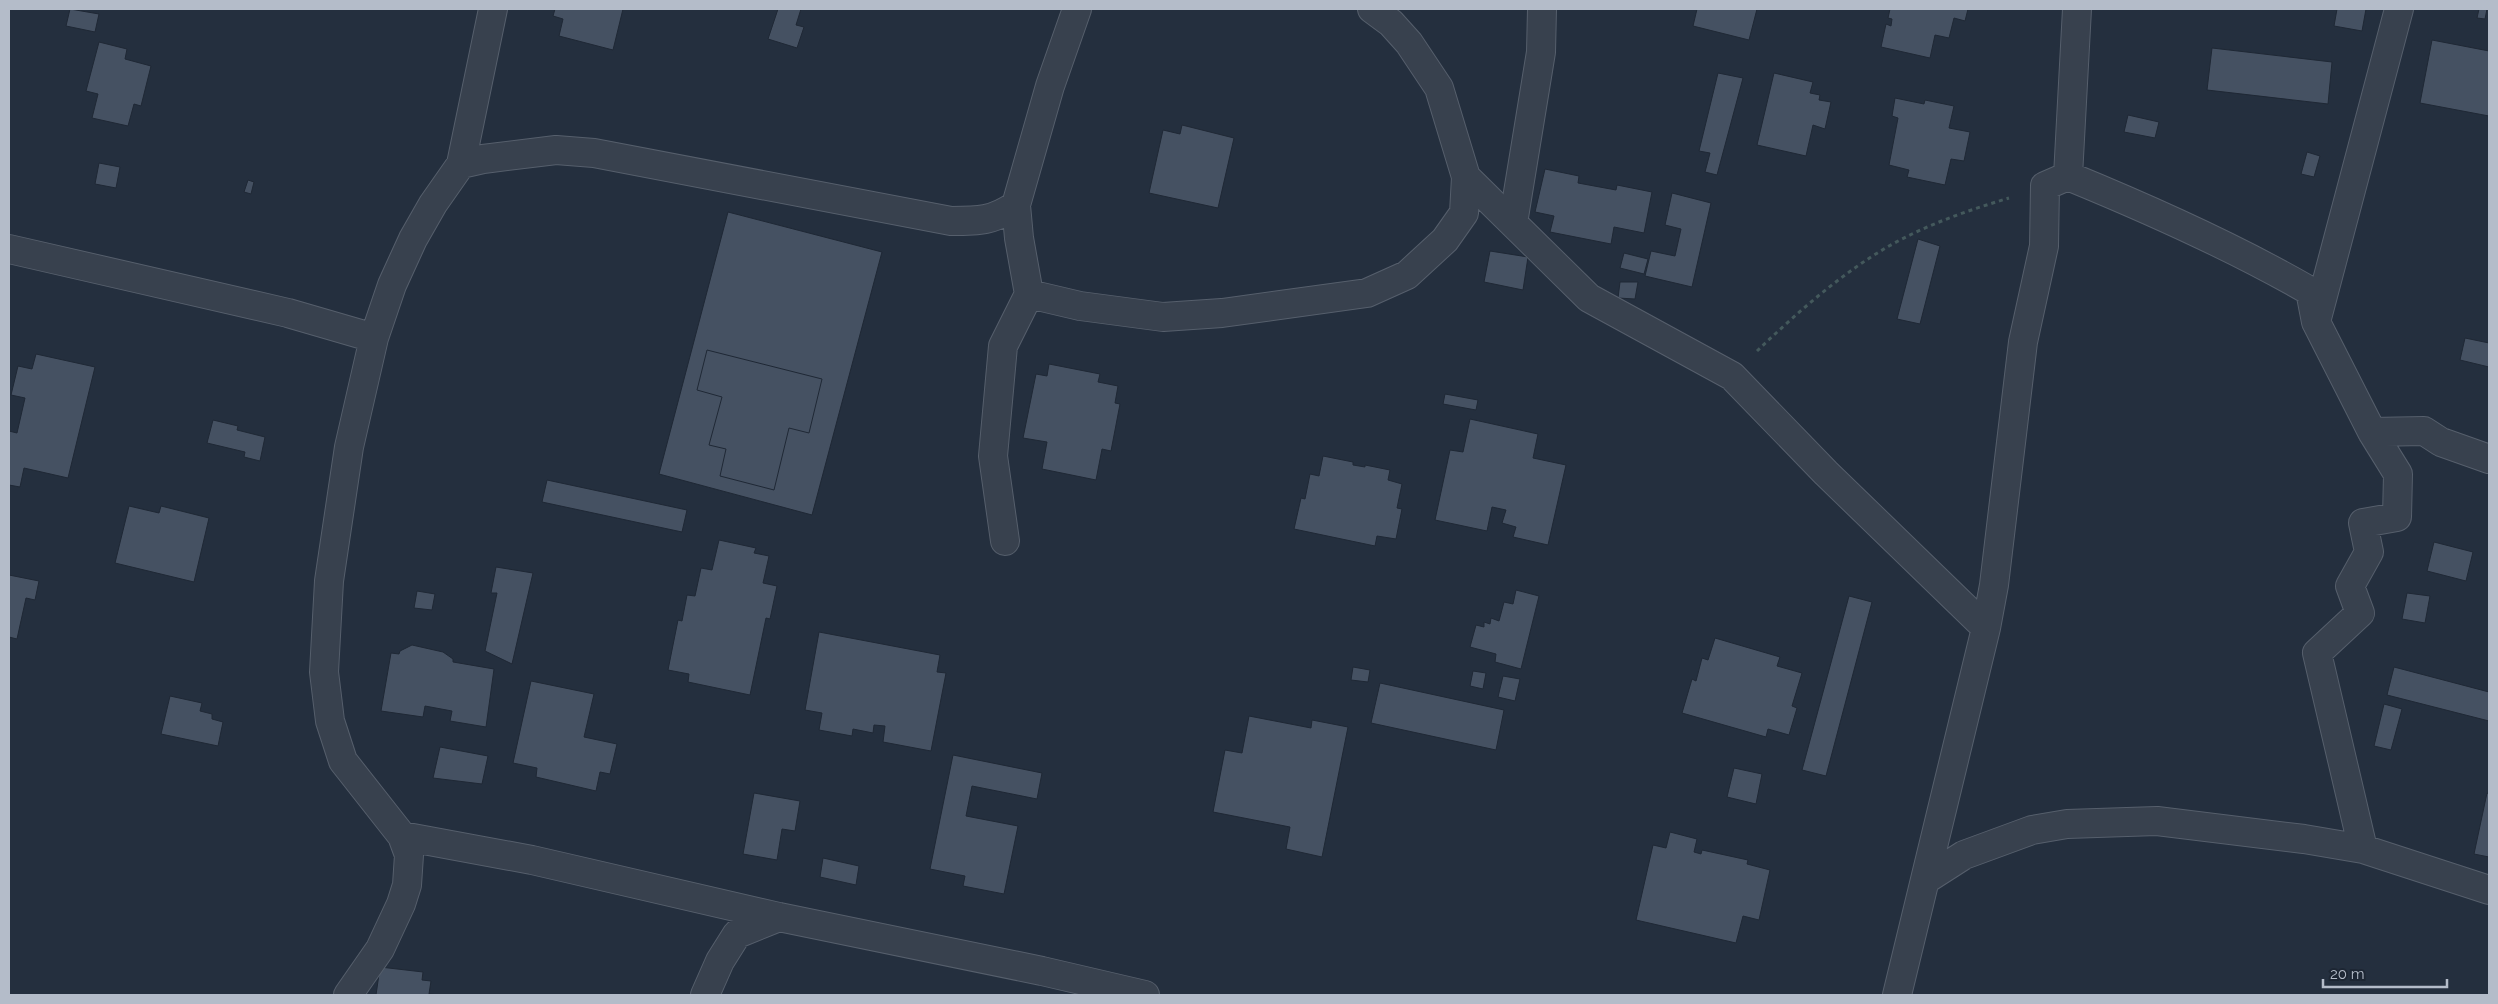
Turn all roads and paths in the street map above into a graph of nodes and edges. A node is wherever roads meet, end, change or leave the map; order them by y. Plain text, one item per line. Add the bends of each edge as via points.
1 (493, 9) edge
2 (1077, 9) edge
3 (1372, 9) edge
4 (1542, 9) edge
5 (2078, 9) edge
6 (2399, 9) edge
7 (461, 164) junction
8 (1466, 177) junction
9 (2056, 182) junction
10 (1016, 205) junction
11 (1513, 223) junction
12 (9, 249) edge
13 (1029, 294) junction
14 (2316, 322) junction
15 (374, 338) junction
16 (1732, 376) junction
17 (2372, 432) junction
18 (2489, 459) edge
19 (1005, 541) dead end
20 (1986, 628) junction
21 (402, 836) junction
22 (2363, 849) junction
23 (1925, 880) junction
24 (2489, 890) edge
25 (778, 917) junction
26 (348, 995) edge
27 (705, 995) edge
28 (1145, 995) edge
29 (1897, 995) edge

1 - 7 street
2 - 10 street via 1050,86
3 - 8 street via 1391,23 1409,43 1439,88
4 - 11 street via 1541,52
5 - 9 street
6 - 14 street
7 - 10 street via 556,150 594,153 951,220 987,220
7 - 15 street via 413,239 392,285
8 - 11 street
8 - 13 street via 1464,213 1445,240 1407,275 1368,293 1222,313 1163,317 1080,306
9 - 14 street via 2172,220 2253,258 2310,291
9 - 16 path via 1967,211 1911,234 1818,296
9 - 20 street via 2023,342
10 - 13 street
11 - 16 street via 1589,298
12 - 15 street via 288,313
13 - 19 street via 1003,346 993,456
14 - 17 street
15 - 21 street via 349,447 329,581 324,672 330,721 343,761
16 - 20 street via 1826,473
17 - 18 street via 2424,432 2441,442
17 - 22 street via 2398,474 2396,517 2363,523 2369,552 2350,586 2360,613 2317,653
20 - 23 street
21 - 25 street via 532,860
21 - 26 street via 409,854 408,885 380,949
22 - 23 street via 2304,838 2165,822 2068,824 2032,830 2002,840 1964,855
22 - 24 street
23 - 29 street
25 - 27 street via 737,934 720,961
25 - 28 street via 1042,970

